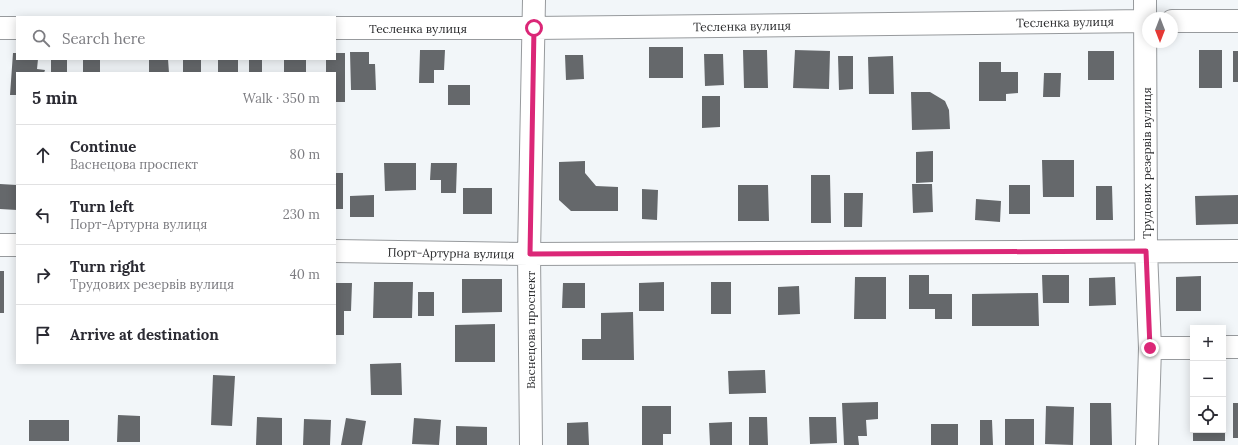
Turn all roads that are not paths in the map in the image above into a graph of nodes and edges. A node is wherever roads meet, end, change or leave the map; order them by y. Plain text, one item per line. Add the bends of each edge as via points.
1 (534, 0) edge
2 (1142, 14) edge
3 (1178, 21) edge
4 (1238, 21) edge
5 (0, 28) edge
6 (16, 28) edge
7 (336, 28) edge
8 (534, 28) junction
9 (1146, 48) edge
10 (0, 245) edge
11 (16, 245) edge
12 (336, 251) edge
13 (1146, 251) junction
14 (1238, 251) edge
15 (530, 254) junction
16 (1226, 347) edge
17 (1238, 347) edge
18 (1150, 348) junction
19 (1190, 348) edge
20 (531, 445) edge
21 (1147, 445) edge

1 - 8 street, Васнецова проспект
2 - 8 street, Тесленка вулиця
3 - 4 street
5 - 6 street
7 - 8 street, Тесленка вулиця
8 - 15 street, Васнецова проспект
9 - 13 street, Трудових резервів вулиця
10 - 11 street
12 - 15 street, Порт-Артурна вулиця
13 - 14 street, Порт-Артурна вулиця
13 - 15 street, Порт-Артурна вулиця
13 - 18 street, Трудових резервів вулиця
15 - 20 street, Васнецова проспект
16 - 17 street
18 - 19 street
18 - 21 street, Трудових резервів вулиця

